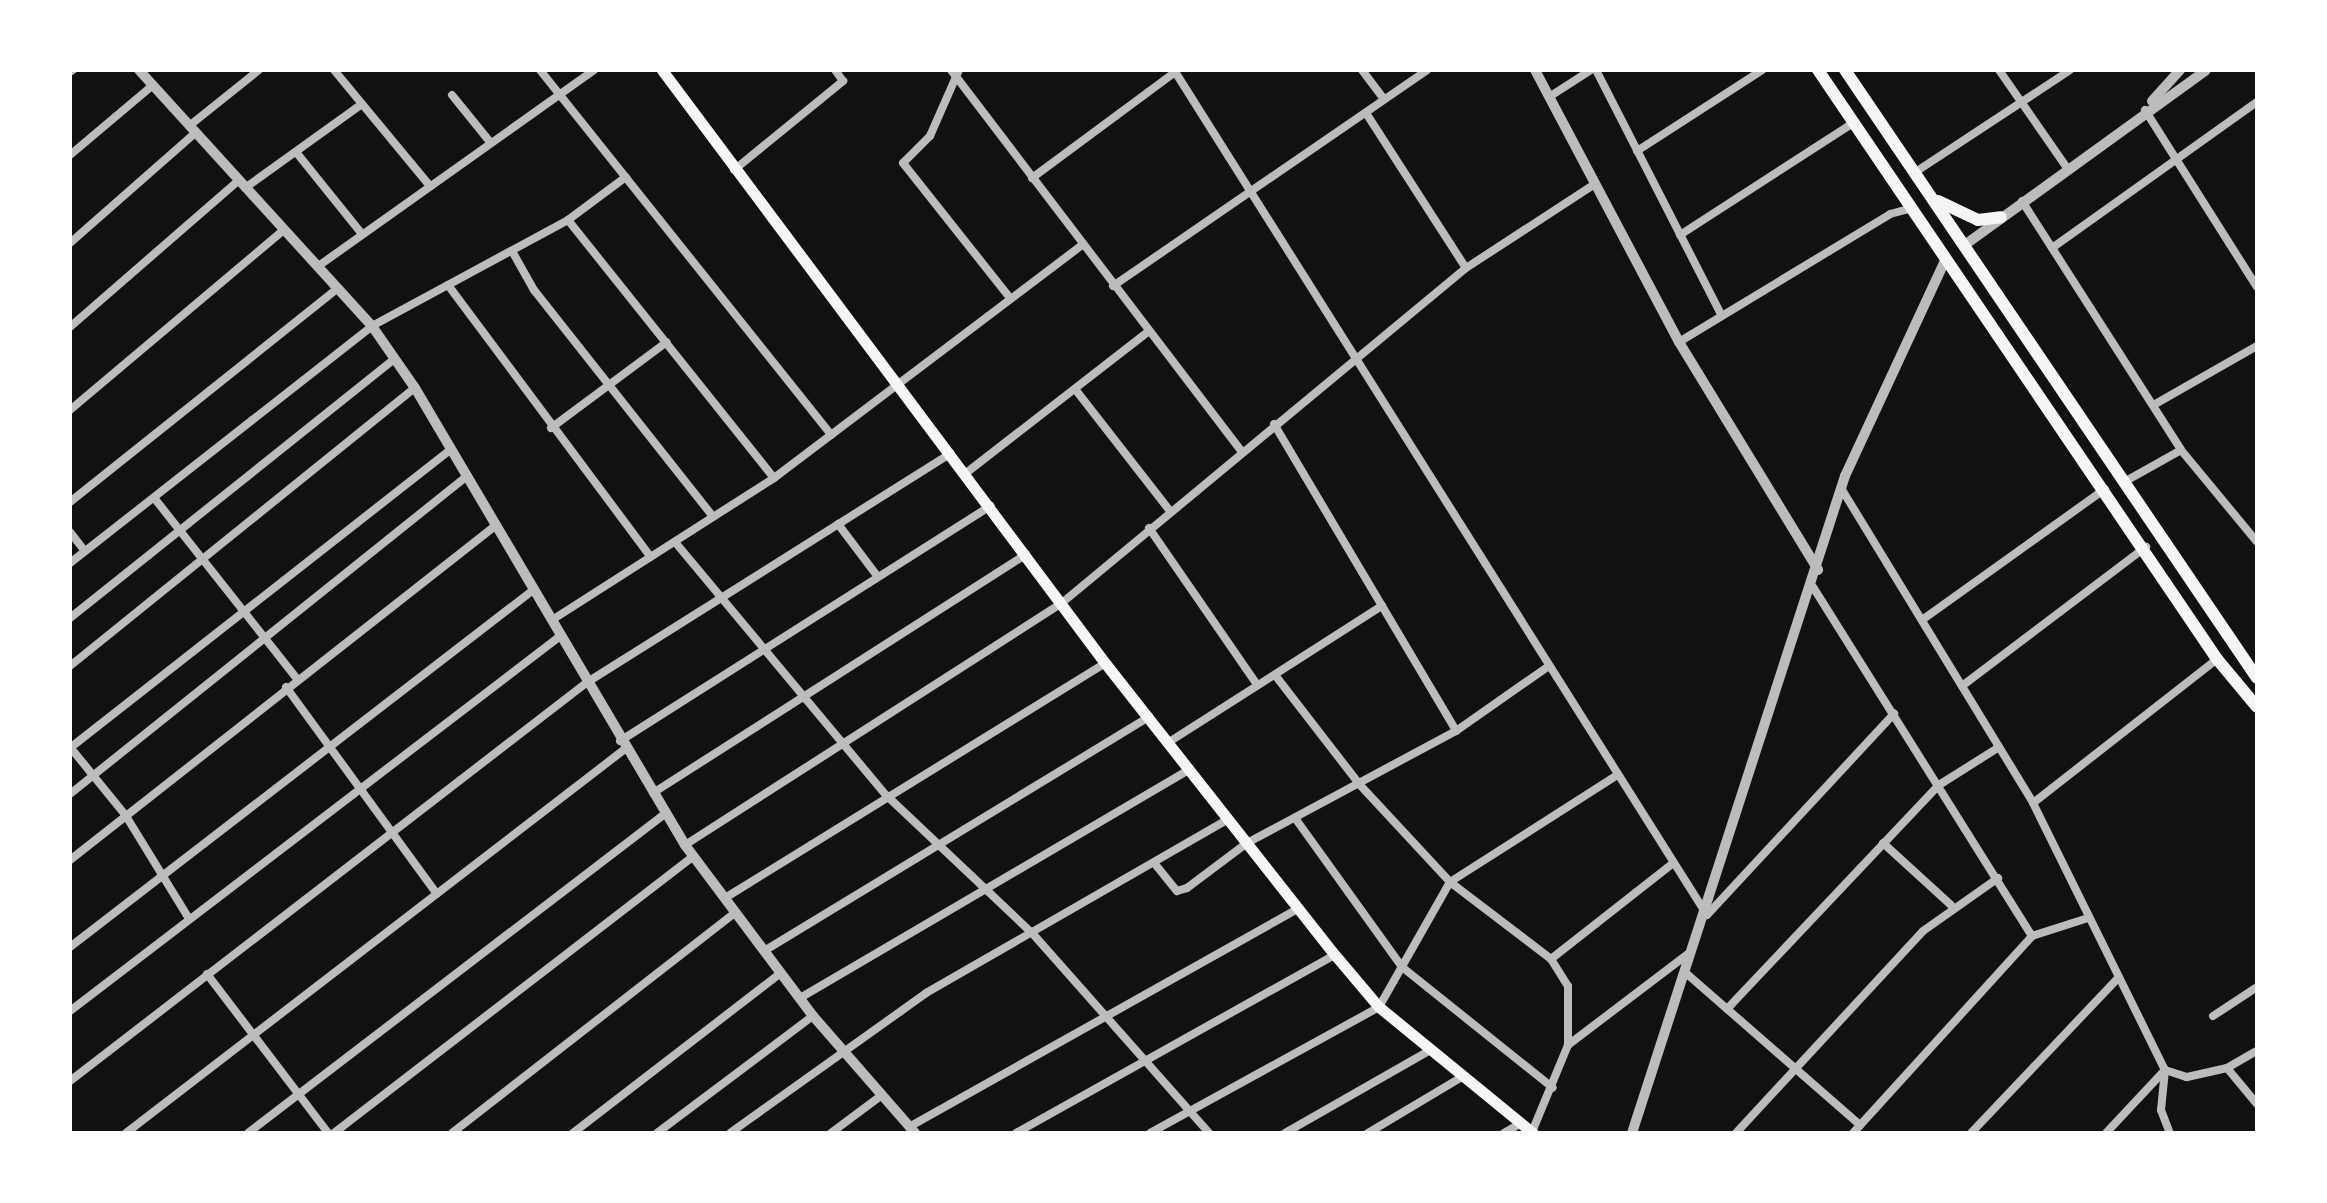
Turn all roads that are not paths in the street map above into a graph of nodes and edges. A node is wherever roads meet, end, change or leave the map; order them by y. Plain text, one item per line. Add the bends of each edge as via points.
1 (139, 70) edge
2 (259, 70) edge
3 (334, 70) edge
4 (540, 70) edge
5 (594, 70) edge
6 (662, 70) edge
7 (835, 70) edge
8 (1362, 70) edge
9 (1427, 70) edge
10 (1535, 70) edge
11 (1593, 70) edge
12 (1762, 70) edge
13 (1818, 70) edge
14 (1845, 70) edge
15 (1999, 70) edge
16 (2070, 70) edge
17 (2180, 70) edge
18 (2206, 70) edge
19 (955, 71) edge
20 (1174, 71) edge
21 (153, 85) junction
22 (559, 93) junction
23 (452, 95) dead end
24 (1549, 96) junction
25 (1384, 98) junction
26 (2257, 102) edge
27 (362, 104) junction
28 (2019, 106) junction
29 (2145, 110) junction
30 (1366, 113) junction
31 (1853, 123) junction
32 (192, 129) junction
33 (490, 142) junction
34 (1637, 151) junction
35 (296, 152) junction
36 (70, 155) edge
37 (2177, 159) junction
38 (2068, 168) junction
39 (734, 170) junction
40 (1917, 171) junction
41 (626, 177) junction
42 (1032, 178) junction
43 (242, 184) junction
44 (1595, 184) junction
45 (430, 186) junction
46 (1252, 186) junction
47 (1936, 200) junction
48 (2022, 202) junction
49 (1909, 209) junction
50 (2001, 218) junction
51 (568, 220) junction
52 (284, 230) junction
53 (362, 234) junction
54 (1680, 235) junction
55 (70, 243) edge
56 (1966, 244) junction
57 (1082, 245) junction
58 (2052, 248) junction
59 (512, 252) junction
60 (1945, 261) junction
61 (316, 267) junction
62 (1466, 268) junction
63 (448, 286) junction
64 (1113, 286) junction
65 (2257, 288) edge
66 (337, 289) junction
67 (1010, 298) junction
68 (1722, 316) junction
69 (372, 326) junction
70 (70, 327) edge
71 (1148, 332) junction
72 (667, 342) junction
73 (1679, 342) junction
74 (2257, 346) edge
75 (395, 359) junction
76 (1355, 359) junction
77 (895, 382) junction
78 (609, 386) junction
79 (416, 388) junction
80 (1075, 389) junction
81 (2157, 403) junction
82 (70, 410) edge
83 (1274, 424) junction
84 (552, 428) junction
85 (831, 435) junction
86 (451, 449) junction
87 (2181, 450) junction
88 (1242, 451) junction
89 (951, 453) junction
90 (966, 473) junction
91 (467, 476) junction
92 (774, 478) junction
93 (2124, 482) junction
94 (1841, 488) junction
95 (2105, 490) junction
96 (155, 499) junction
97 (70, 502) edge
98 (991, 506) junction
99 (1170, 511) junction
100 (713, 517) junction
101 (838, 524) junction
102 (495, 526) junction
103 (1149, 528) junction
104 (179, 531) junction
105 (70, 532) edge
106 (675, 542) junction
107 (2257, 542) edge
108 (2146, 546) junction
109 (84, 550) junction
110 (1026, 554) junction
111 (651, 557) junction
112 (200, 560) junction
113 (70, 563) edge
114 (1818, 570) junction
115 (878, 577) junction
116 (1813, 587) junction
117 (532, 590) junction
118 (719, 600) junction
119 (1063, 602) junction
120 (1382, 606) junction
121 (240, 611) junction
122 (70, 618) edge
123 (1922, 620) junction
124 (550, 622) junction
125 (558, 636) junction
126 (262, 638) junction
127 (761, 651) junction
128 (2217, 659) junction
129 (1105, 663) junction
130 (70, 666) edge
131 (1546, 668) junction
132 (1276, 675) junction
133 (2257, 678) edge
134 (297, 679) junction
135 (586, 683) junction
136 (1256, 683) junction
137 (1962, 686) junction
138 (286, 687) junction
139 (800, 698) junction
140 (2257, 707) edge
141 (1894, 714) junction
142 (1149, 717) junction
143 (1456, 731) junction
144 (1169, 742) junction
145 (328, 743) junction
146 (841, 744) junction
147 (623, 745) junction
148 (70, 747) edge
149 (1999, 747) junction
150 (1190, 768) junction
151 (93, 775) junction
152 (1616, 776) junction
153 (360, 785) junction
154 (1360, 785) junction
155 (1939, 785) junction
156 (653, 792) junction
157 (70, 794) edge
158 (886, 795) junction
159 (2033, 803) junction
160 (666, 813) junction
161 (126, 816) junction
162 (1294, 818) junction
163 (1228, 819) junction
164 (393, 828) junction
165 (1247, 843) junction
166 (1884, 843) junction
167 (686, 845) junction
168 (936, 846) junction
169 (694, 856) junction
170 (70, 860) edge
171 (1154, 864) junction
172 (1672, 864) junction
173 (161, 874) junction
174 (1998, 878) junction
175 (1450, 882) junction
176 (984, 890) junction
177 (438, 894) junction
178 (724, 898) junction
179 (1951, 905) junction
180 (1298, 908) junction
181 (735, 913) junction
182 (1707, 915) junction
183 (188, 917) junction
184 (2088, 918) junction
185 (1033, 934) junction
186 (2032, 936) junction
187 (70, 947) edge
188 (1696, 949) junction
189 (764, 951) junction
190 (1335, 955) junction
191 (1551, 959) junction
192 (1402, 967) junction
193 (781, 973) junction
194 (207, 974) junction
195 (1687, 974) junction
196 (2117, 979) junction
197 (2257, 988) edge
198 (800, 998) junction
199 (1379, 1007) junction
200 (1727, 1009) junction
201 (70, 1011) edge
202 (813, 1016) junction
203 (1107, 1016) junction
204 (2213, 1016) dead end
205 (254, 1035) junction
206 (1568, 1045) junction
207 (841, 1049) junction
208 (2257, 1050) edge
209 (1429, 1051) junction
210 (1145, 1061) junction
211 (1793, 1066) junction
212 (2227, 1068) junction
213 (2165, 1070) junction
214 (1462, 1076) junction
215 (70, 1081) edge
216 (1552, 1088) junction
217 (300, 1095) junction
218 (882, 1095) junction
219 (2257, 1104) edge
220 (1190, 1110) junction
221 (1520, 1124) junction
222 (1856, 1129) edge
223 (912, 1130) edge
224 (126, 1133) edge
225 (248, 1133) edge
226 (331, 1133) edge
227 (452, 1133) edge
228 (574, 1133) edge
229 (657, 1133) edge
230 (730, 1133) edge
231 (831, 1133) edge
232 (1016, 1133) edge
233 (1150, 1133) edge
234 (1209, 1133) edge
235 (1284, 1133) edge
236 (1368, 1133) edge
237 (1504, 1133) edge
238 (1533, 1133) edge
239 (1632, 1133) edge
240 (1736, 1133) edge
241 (1971, 1133) edge
242 (2106, 1133) edge
243 (2170, 1133) edge

1 - 21 street
2 - 32 street
3 - 27 street
4 - 22 street
5 - 22 street
6 - 39 main road
7 - 39 street via 844,81
8 - 25 street
9 - 25 street
10 - 24 street
11 - 24 street
11 - 34 street
12 - 34 street
13 - 31 main road
14 - 40 main road
15 - 28 street
16 - 28 street
17 - 29 street
18 - 29 street
19 - 42 street
19 - 67 street via 930,136 903,163
20 - 42 street
20 - 46 street
21 - 32 street
21 - 36 street
22 - 33 street
22 - 41 street
23 - 33 street
24 - 44 street
25 - 30 street
26 - 37 street
27 - 35 street
27 - 45 street
28 - 38 street
28 - 40 street
29 - 37 street
29 - 38 street
30 - 46 street
30 - 62 street
31 - 49 main road
31 - 54 street
32 - 43 street
32 - 55 street
33 - 45 street
34 - 54 street
35 - 43 street
35 - 53 street
37 - 58 street
37 - 65 street
38 - 48 street
39 - 77 main road
40 - 47 main road
41 - 51 street
41 - 85 street
42 - 57 street
43 - 52 street
43 - 70 street
44 - 62 street
44 - 73 street
45 - 53 street
46 - 64 street
46 - 76 street
47 - 50 main road via 1978,220
47 - 56 main road
48 - 50 street
48 - 58 street
49 - 60 main road
49 - 68 street via 1890,214
50 - 56 street
51 - 59 street
51 - 72 street
52 - 61 street
52 - 82 street
53 - 61 street
54 - 68 street
56 - 60 main road
56 - 93 main road
57 - 64 street
57 - 67 street
58 - 81 street
59 - 63 street
59 - 78 street
60 - 94 street
60 - 95 main road
61 - 66 street
62 - 76 street
63 - 69 street
63 - 84 street
64 - 71 street
66 - 69 street
66 - 97 street
67 - 77 street
68 - 73 street
69 - 75 street
69 - 96 street
71 - 80 street
71 - 88 street
72 - 78 street
72 - 92 street
73 - 114 street
74 - 81 street
75 - 79 street
75 - 104 street
76 - 83 street
76 - 131 street
77 - 85 street
77 - 89 main road
78 - 84 street
78 - 100 street
79 - 86 street
79 - 112 street
80 - 90 street
80 - 99 street
81 - 87 street
83 - 88 street
83 - 120 street
84 - 111 street
85 - 92 street
86 - 91 street
86 - 121 street
87 - 93 street
87 - 107 street
88 - 99 street
89 - 90 main road
89 - 101 street
90 - 98 main road
91 - 102 street
91 - 126 street
92 - 100 street
93 - 133 main road
94 - 114 street
94 - 123 street
95 - 108 main road
95 - 123 street
96 - 104 street
96 - 109 street
98 - 110 main road
98 - 115 street
99 - 103 street
100 - 106 street
101 - 115 street
101 - 118 street
102 - 117 street
102 - 134 street
103 - 119 street
103 - 136 street
104 - 112 street
104 - 122 street
105 - 109 street
106 - 111 street
106 - 118 street
108 - 128 main road
108 - 137 street
109 - 113 street
110 - 119 main road
110 - 139 street
111 - 124 street
112 - 121 street
112 - 130 street
114 - 116 street
115 - 127 street
116 - 141 street
116 - 182 street
117 - 124 street
117 - 145 street
118 - 127 street
118 - 135 street
119 - 129 main road
119 - 146 street
120 - 132 street
120 - 143 street
121 - 126 street
121 - 148 street
123 - 137 street
124 - 125 street
125 - 135 street
125 - 153 street
126 - 134 street
126 - 151 street
127 - 139 street
127 - 147 street
128 - 140 main road
128 - 159 street
129 - 142 main road
129 - 158 street
131 - 143 street
131 - 152 street
132 - 136 street
132 - 154 street
134 - 138 street
135 - 147 street
135 - 164 street
136 - 144 street
137 - 149 street
138 - 145 street
138 - 161 street
139 - 146 street
139 - 156 street
141 - 155 street
141 - 182 street
142 - 144 main road
142 - 168 street
143 - 154 street
144 - 150 main road
145 - 153 street
145 - 173 street
146 - 158 street
146 - 167 street
147 - 156 street
147 - 177 street
148 - 151 street
149 - 155 street
149 - 159 street
150 - 163 main road
150 - 176 street
151 - 157 street
151 - 161 street
152 - 172 street
152 - 175 street
153 - 164 street
153 - 183 street
154 - 162 street
154 - 175 street
155 - 166 street
155 - 174 street
156 - 160 street
158 - 168 street
158 - 178 street
159 - 184 street
160 - 167 street
160 - 217 street
161 - 170 street
161 - 173 street
162 - 165 street
162 - 192 street
163 - 165 main road
163 - 171 street
164 - 177 street
164 - 194 street
165 - 171 street via 1177,891
165 - 180 main road
166 - 179 street
166 - 200 street
167 - 169 street
168 - 176 street
168 - 189 street
169 - 178 street
169 - 226 street
171 - 185 street
172 - 182 street
172 - 191 street
173 - 183 street
173 - 187 street
174 - 179 street
174 - 186 street
175 - 191 street
175 - 192 street
176 - 185 street
176 - 198 street
177 - 205 street
178 - 181 street
179 - 211 street
180 - 190 main road
180 - 203 street
181 - 189 street
181 - 227 street
182 - 188 street
183 - 201 street
184 - 186 street
184 - 196 street
185 - 203 street
185 - 207 street
186 - 222 street
188 - 195 street
188 - 206 street
189 - 193 street
190 - 199 main road
190 - 210 street
191 - 206 street via 1568,986
192 - 199 street
192 - 216 street
193 - 198 street
193 - 228 street
194 - 205 street
194 - 215 street
195 - 200 street
195 - 239 street
196 - 213 street
196 - 241 street
197 - 204 street
198 - 202 street
199 - 209 main road
199 - 220 street
200 - 211 street
202 - 207 street
202 - 229 street
203 - 210 street
203 - 223 street
205 - 217 street
205 - 224 street
206 - 216 street
207 - 218 street
207 - 230 street
208 - 212 street
209 - 214 main road
209 - 235 street
210 - 220 street
210 - 232 street
211 - 222 street
211 - 240 street
212 - 213 street via 2186,1077
212 - 219 street
213 - 242 street
213 - 243 street via 2161,1110
214 - 221 main road
214 - 236 street
216 - 238 street
217 - 225 street
217 - 226 street
218 - 223 street
218 - 231 street
220 - 233 street
220 - 234 street
221 - 237 street
221 - 238 main road

